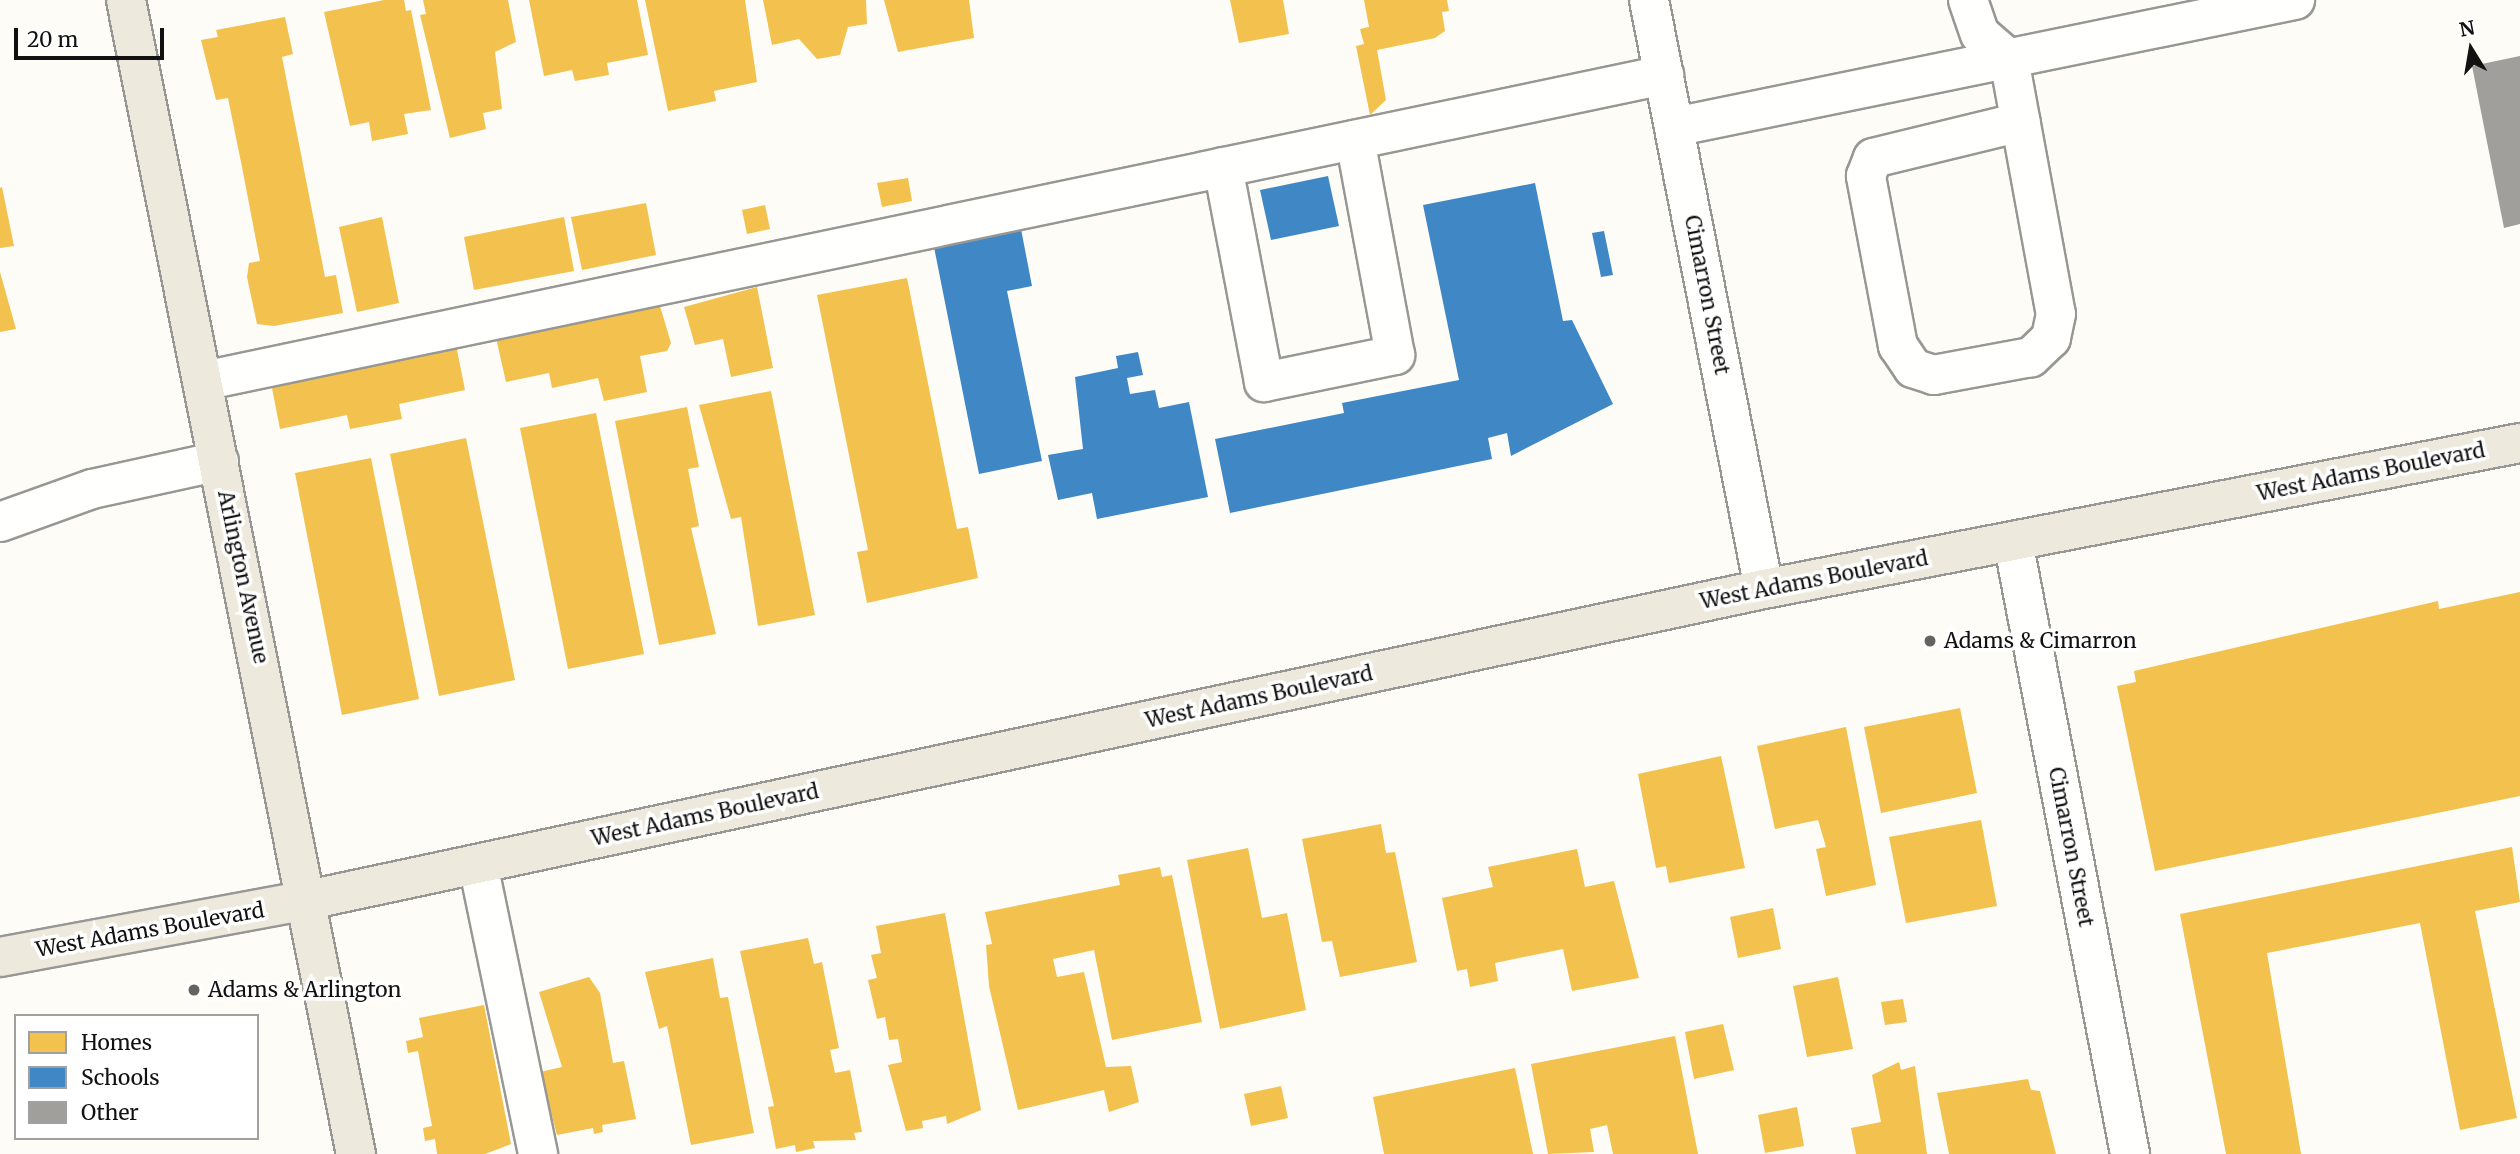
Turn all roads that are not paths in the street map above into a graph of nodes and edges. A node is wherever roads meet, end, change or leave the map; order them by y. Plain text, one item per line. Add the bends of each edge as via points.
1 (126, 0) edge
2 (1649, 0) edge
3 (1968, 0) edge
4 (2279, 2) edge
5 (2009, 59) junction
6 (1664, 75) junction
7 (2021, 122) junction
8 (1674, 127) junction
9 (1355, 140) junction
10 (1223, 167) junction
11 (203, 382) junction
12 (2520, 443) edge
13 (219, 461) junction
14 (0, 522) edge
15 (2013, 541) junction
16 (1764, 590) junction
17 (478, 864) junction
18 (308, 901) junction
19 (0, 957) edge
20 (356, 1154) edge
21 (538, 1154) edge
22 (2130, 1154) edge

1 - 11 main road, Arlington Avenue
2 - 6 street, Cimarron Street
3 - 5 street via 1980,34
4 - 5 street
5 - 7 street
5 - 8 street
6 - 8 street, Cimarron Street
6 - 9 street
7 - 7 street via 2056,314 2050,338 2031,357 1934,375 1913,368 1898,346 1866,177 1873,158
8 - 16 street, Cimarron Street
9 - 10 street
9 - 10 street via 1395,355 1264,382
10 - 11 street
11 - 13 main road, Arlington Avenue
12 - 15 main road, West Adams Boulevard
13 - 14 street via 92,489
13 - 18 main road, Arlington Avenue
15 - 16 main road, West Adams Boulevard
15 - 22 street, Cimarron Street
16 - 17 main road, West Adams Boulevard
17 - 18 main road, West Adams Boulevard
17 - 21 street
18 - 19 main road, West Adams Boulevard
18 - 20 main road, Arlington Avenue

